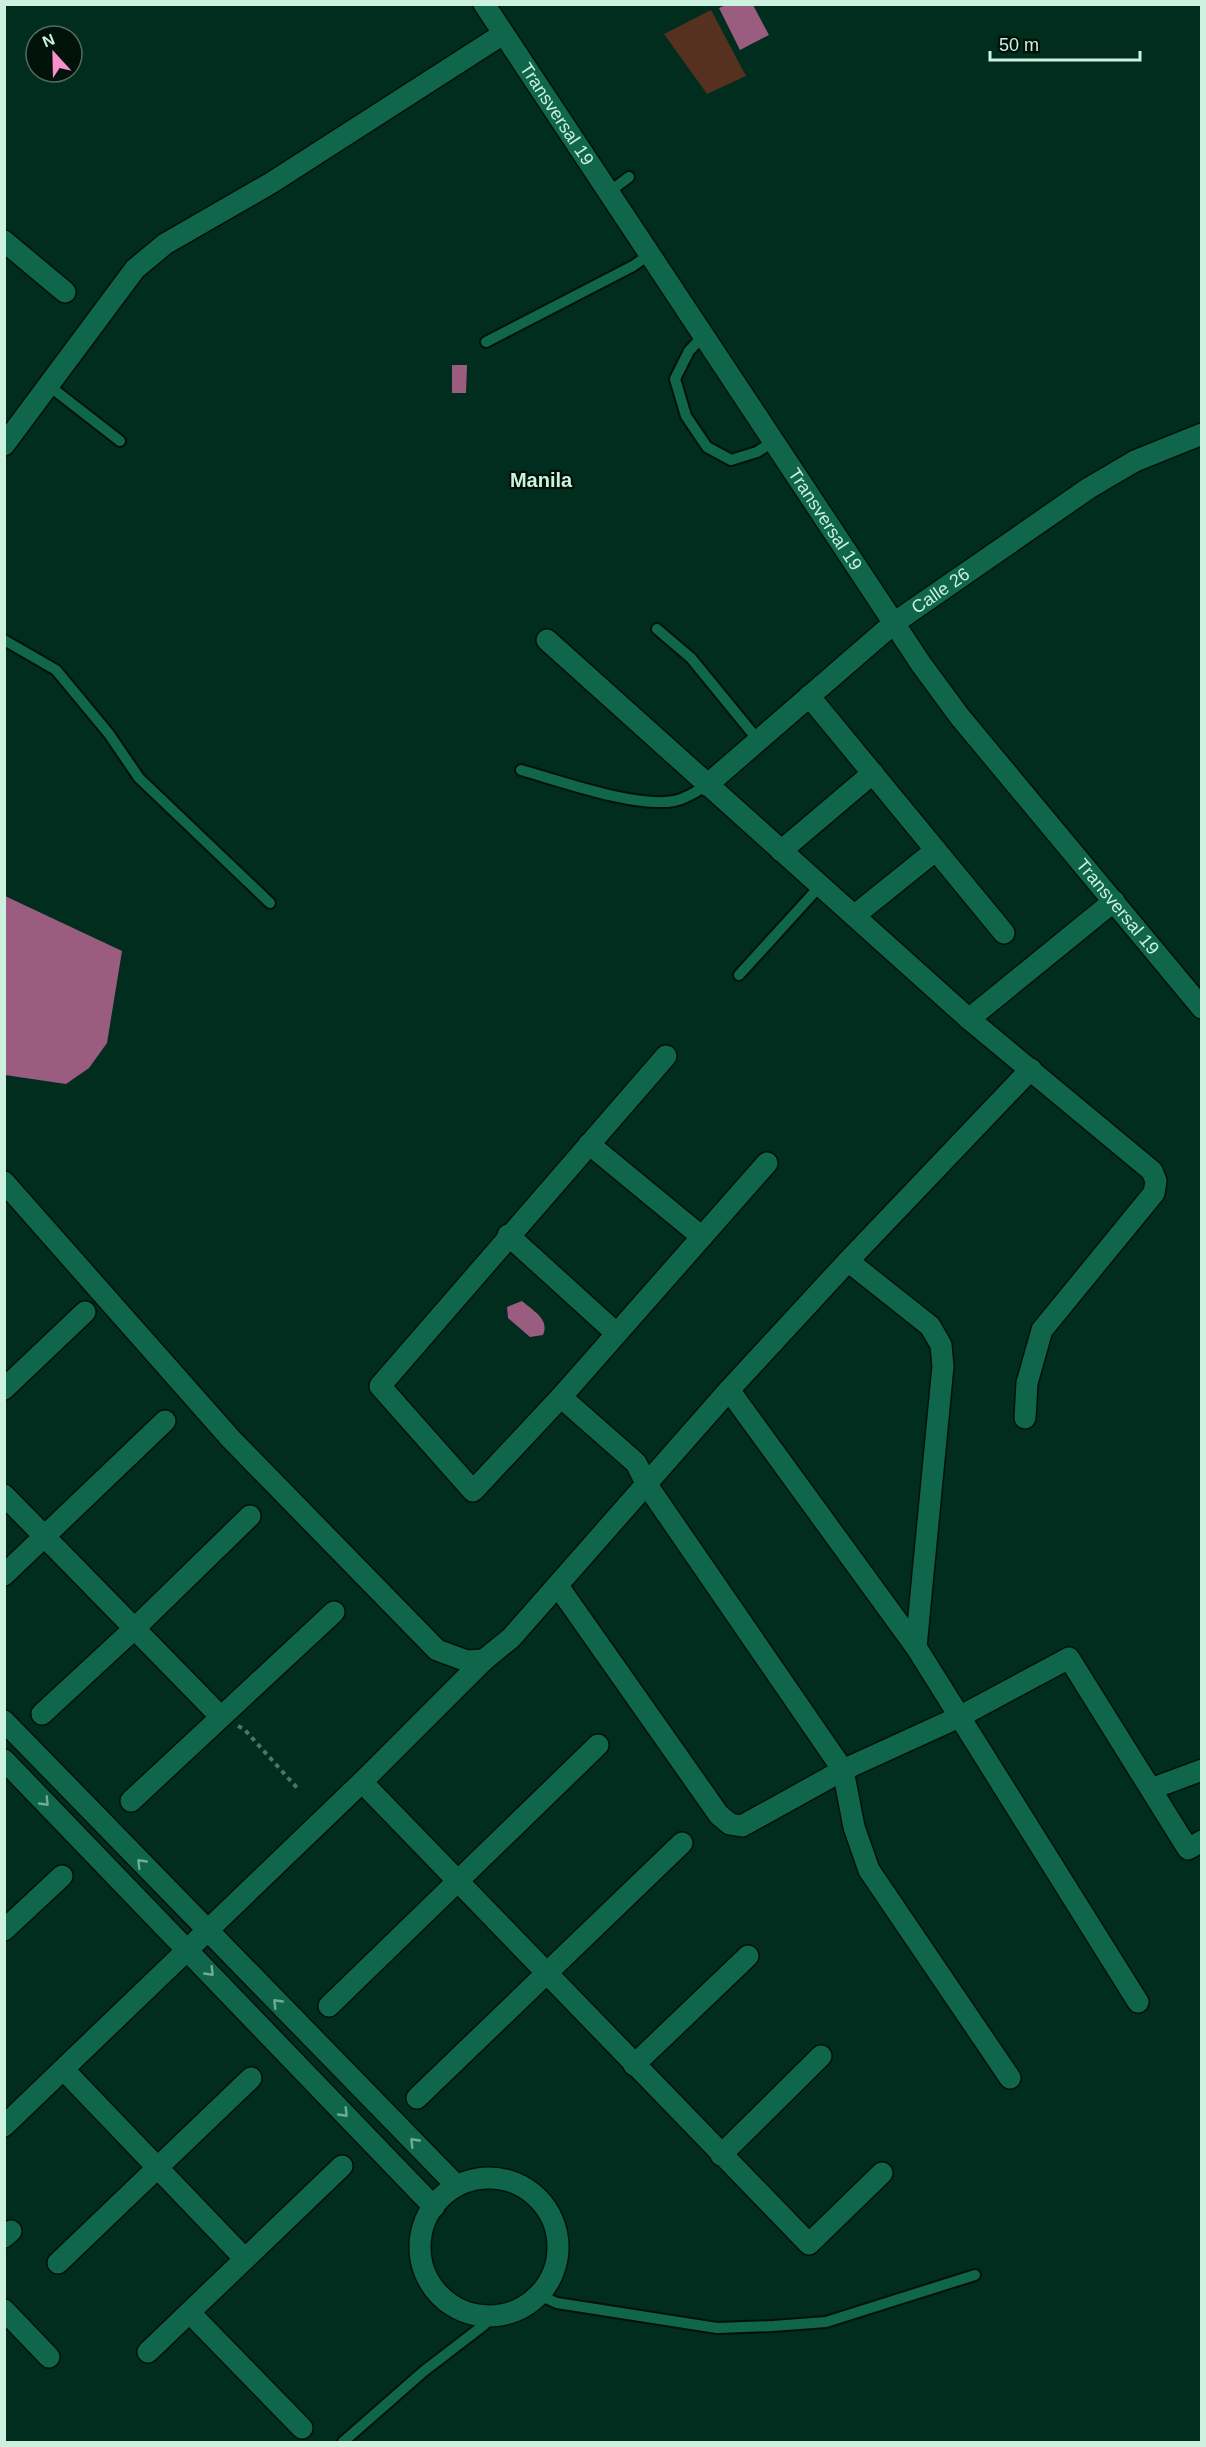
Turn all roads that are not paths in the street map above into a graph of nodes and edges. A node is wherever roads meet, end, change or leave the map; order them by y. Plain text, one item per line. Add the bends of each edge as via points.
1 (484, 4) edge
2 (503, 34) junction
3 (629, 177) dead end
4 (609, 192) junction
5 (4, 241) edge
6 (650, 254) junction
7 (65, 292) dead end
8 (704, 335) junction
9 (486, 342) dead end
10 (48, 385) junction
11 (1202, 434) edge
12 (120, 441) dead end
13 (774, 441) junction
14 (4, 444) edge
15 (894, 623) junction
16 (657, 629) dead end
17 (4, 640) edge
18 (547, 640) dead end
19 (809, 696) junction
20 (758, 741) junction
21 (521, 770) dead end
22 (873, 773) junction
23 (707, 785) junction
24 (936, 850) junction
25 (781, 851) junction
26 (820, 886) junction
27 (1114, 901) junction
28 (270, 903) dead end
29 (854, 916) junction
30 (1004, 933) dead end
31 (739, 975) dead end
32 (1202, 1008) edge
33 (969, 1019) junction
34 (666, 1056) dead end
35 (1031, 1069) junction
36 (589, 1144) junction
37 (767, 1163) dead end
38 (4, 1182) edge
39 (508, 1235) junction
40 (702, 1237) junction
41 (848, 1261) junction
42 (85, 1312) dead end
43 (616, 1333) junction
44 (4, 1389) edge
45 (729, 1390) junction
46 (561, 1397) junction
47 (1025, 1418) dead end
48 (165, 1421) dead end
49 (647, 1485) junction
50 (4, 1495) edge
51 (250, 1516) dead end
52 (45, 1536) junction
53 (4, 1575) edge
54 (558, 1586) junction
55 (334, 1612) dead end
56 (135, 1628) junction
57 (916, 1647) junction
58 (484, 1660) junction
59 (42, 1714) dead end
60 (220, 1716) junction
61 (959, 1717) junction
62 (4, 1721) edge
63 (598, 1746) dead end
64 (4, 1760) edge
65 (843, 1770) junction
66 (1202, 1770) edge
67 (362, 1782) junction
68 (1151, 1789) junction
69 (131, 1801) dead end
70 (1202, 1841) edge
71 (682, 1843) dead end
72 (62, 1876) dead end
73 (458, 1881) junction
74 (4, 1930) edge
75 (207, 1931) junction
76 (188, 1950) junction
77 (748, 1956) dead end
78 (547, 1974) junction
79 (1138, 2002) dead end
80 (329, 2006) dead end
81 (821, 2056) dead end
82 (634, 2065) junction
83 (64, 2070) junction
84 (251, 2078) dead end
85 (1010, 2078) dead end
86 (417, 2098) dead end
87 (4, 2126) edge
88 (721, 2155) junction
89 (342, 2166) dead end
90 (159, 2168) junction
91 (882, 2173) dead end
92 (454, 2184) junction
93 (434, 2206) junction
94 (245, 2259) junction
95 (58, 2264) dead end
96 (975, 2275) dead end
97 (540, 2295) junction
98 (4, 2310) edge
99 (190, 2313) junction
100 (490, 2317) junction
101 (148, 2352) dead end
102 (49, 2356) dead end
103 (302, 2428) dead end
104 (343, 2442) edge

1 - 2 street, Transversal 19
2 - 4 street, Transversal 19
2 - 10 street via 271,183 165,244 135,269
3 - 4 lane
4 - 6 street, Transversal 19
5 - 7 street
6 - 8 street, Transversal 19
6 - 9 lane
8 - 13 street, Transversal 19
8 - 13 lane via 689,351 675,379 686,416 707,447 731,460 757,452
10 - 12 lane
10 - 14 street
11 - 15 street, Calle 26 via 1135,461 1089,488
13 - 15 street, Transversal 19
15 - 19 street, Calle 26
15 - 27 street, Transversal 19 via 960,717
16 - 20 lane via 691,658
17 - 28 lane via 56,670 109,734 139,778
18 - 23 street
19 - 20 street, Calle 26
19 - 22 street
20 - 23 street, Calle 26
21 - 23 lane via 646,801 674,801
22 - 24 street
22 - 25 street
23 - 25 street
24 - 29 street
24 - 30 street
25 - 26 street
26 - 29 street
26 - 31 lane
27 - 32 street, Transversal 19
27 - 33 street
29 - 33 street
33 - 35 street
34 - 36 street
35 - 41 street
35 - 47 street via 1152,1171 1156,1180 1154,1193 1042,1330 1027,1383
36 - 39 street
36 - 40 street
37 - 40 street
38 - 58 street via 231,1439 437,1650 467,1661
39 - 43 street
39 - 46 street via 380,1386 473,1491
40 - 43 street
41 - 45 street
41 - 57 street via 930,1326 941,1345 943,1366
42 - 44 street
43 - 46 street
45 - 49 street
45 - 57 street
46 - 49 street via 636,1463
48 - 52 street
49 - 54 street
49 - 65 street
50 - 52 street
51 - 56 street
52 - 53 street
52 - 56 street
54 - 58 street via 511,1638
54 - 65 street via 719,1815 730,1824 742,1826
55 - 60 street
56 - 59 street
56 - 60 street
57 - 61 street
58 - 67 street
60 - 69 street
61 - 65 street
61 - 68 street via 1069,1658
61 - 79 street
75 -> 62 street
63 - 73 street
64 -> 76 street
65 - 85 street via 854,1827 869,1870
66 - 68 street
67 - 73 street
67 - 75 street
68 - 70 street via 1188,1849
71 - 78 street
72 - 74 street
73 - 78 street
73 - 80 street
75 - 76 street
92 -> 75 street
76 - 83 street
76 -> 93 street
77 - 82 street
78 - 82 street
78 - 86 street
81 - 88 street
82 - 88 street
83 - 87 street
83 - 90 street
84 - 90 street
88 - 91 street via 809,2244
89 - 94 street
90 - 94 street
90 - 95 street
92 - 93 street
92 - 97 street via 488,2177 515,2182 538,2196 554,2219 559,2246 554,2272
93 - 100 street via 424,2221 419,2248 425,2275 440,2297 455,2307
94 - 99 street
96 - 97 lane via 826,2322 773,2326 717,2328 557,2303
97 - 100 street via 517,2311
98 - 102 street
99 - 101 street
99 - 103 street
100 - 104 lane

